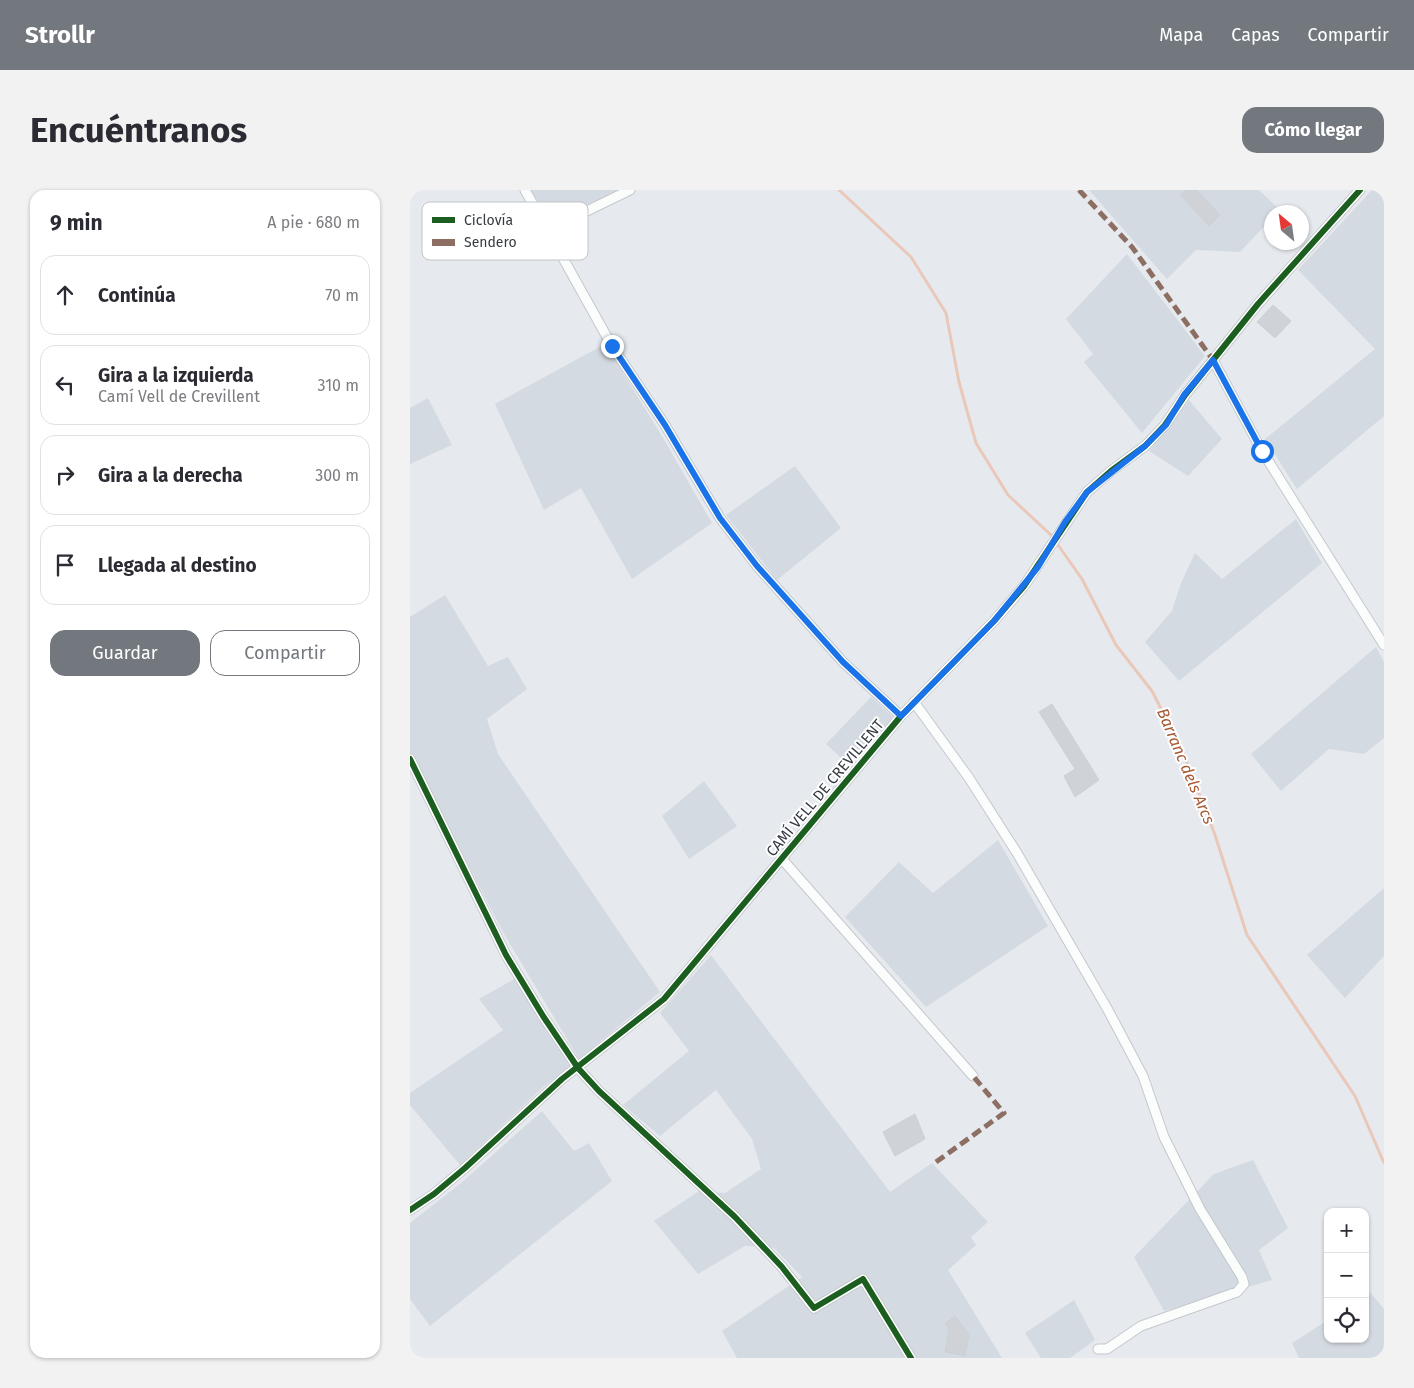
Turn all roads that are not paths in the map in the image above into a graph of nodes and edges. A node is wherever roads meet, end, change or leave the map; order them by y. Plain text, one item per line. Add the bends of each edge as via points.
1 (525, 190) edge
2 (630, 190) edge
3 (1360, 190) edge
4 (532, 202) edge
5 (588, 210) edge
6 (565, 260) edge
7 (1213, 360) junction
8 (1384, 645) edge
9 (914, 702) junction
10 (901, 716) junction
11 (410, 759) edge
12 (782, 859) junction
13 (578, 1068) junction
14 (973, 1076) dead end
15 (410, 1210) edge
16 (1098, 1349) dead end
17 (911, 1358) edge

1 - 4 street
2 - 5 street
3 - 7 street, CAMÍ VELL DE CREVILLENT via 1258,304
6 - 10 street via 612,346 665,425 720,518 757,566 843,662
7 - 8 street via 1262,451
7 - 9 street, CAMÍ VELL DE CREVILLENT via 1184,395 1166,425 1087,492 1024,586
9 - 10 street, CAMÍ VELL DE CREVILLENT
9 - 16 street via 1017,852 1103,1002 1143,1076 1164,1138 1200,1209 1244,1284 1237,1292 1140,1326 1107,1349
10 - 12 street, CAMÍ VELL DE CREVILLENT
11 - 13 street via 506,955
12 - 13 street, CAMÍ VELL DE CREVILLENT via 664,999
12 - 14 street
13 - 15 street, CAMÍ VELL DE CREVILLENT via 434,1194
13 - 17 street via 735,1217 782,1267 814,1308 863,1279

